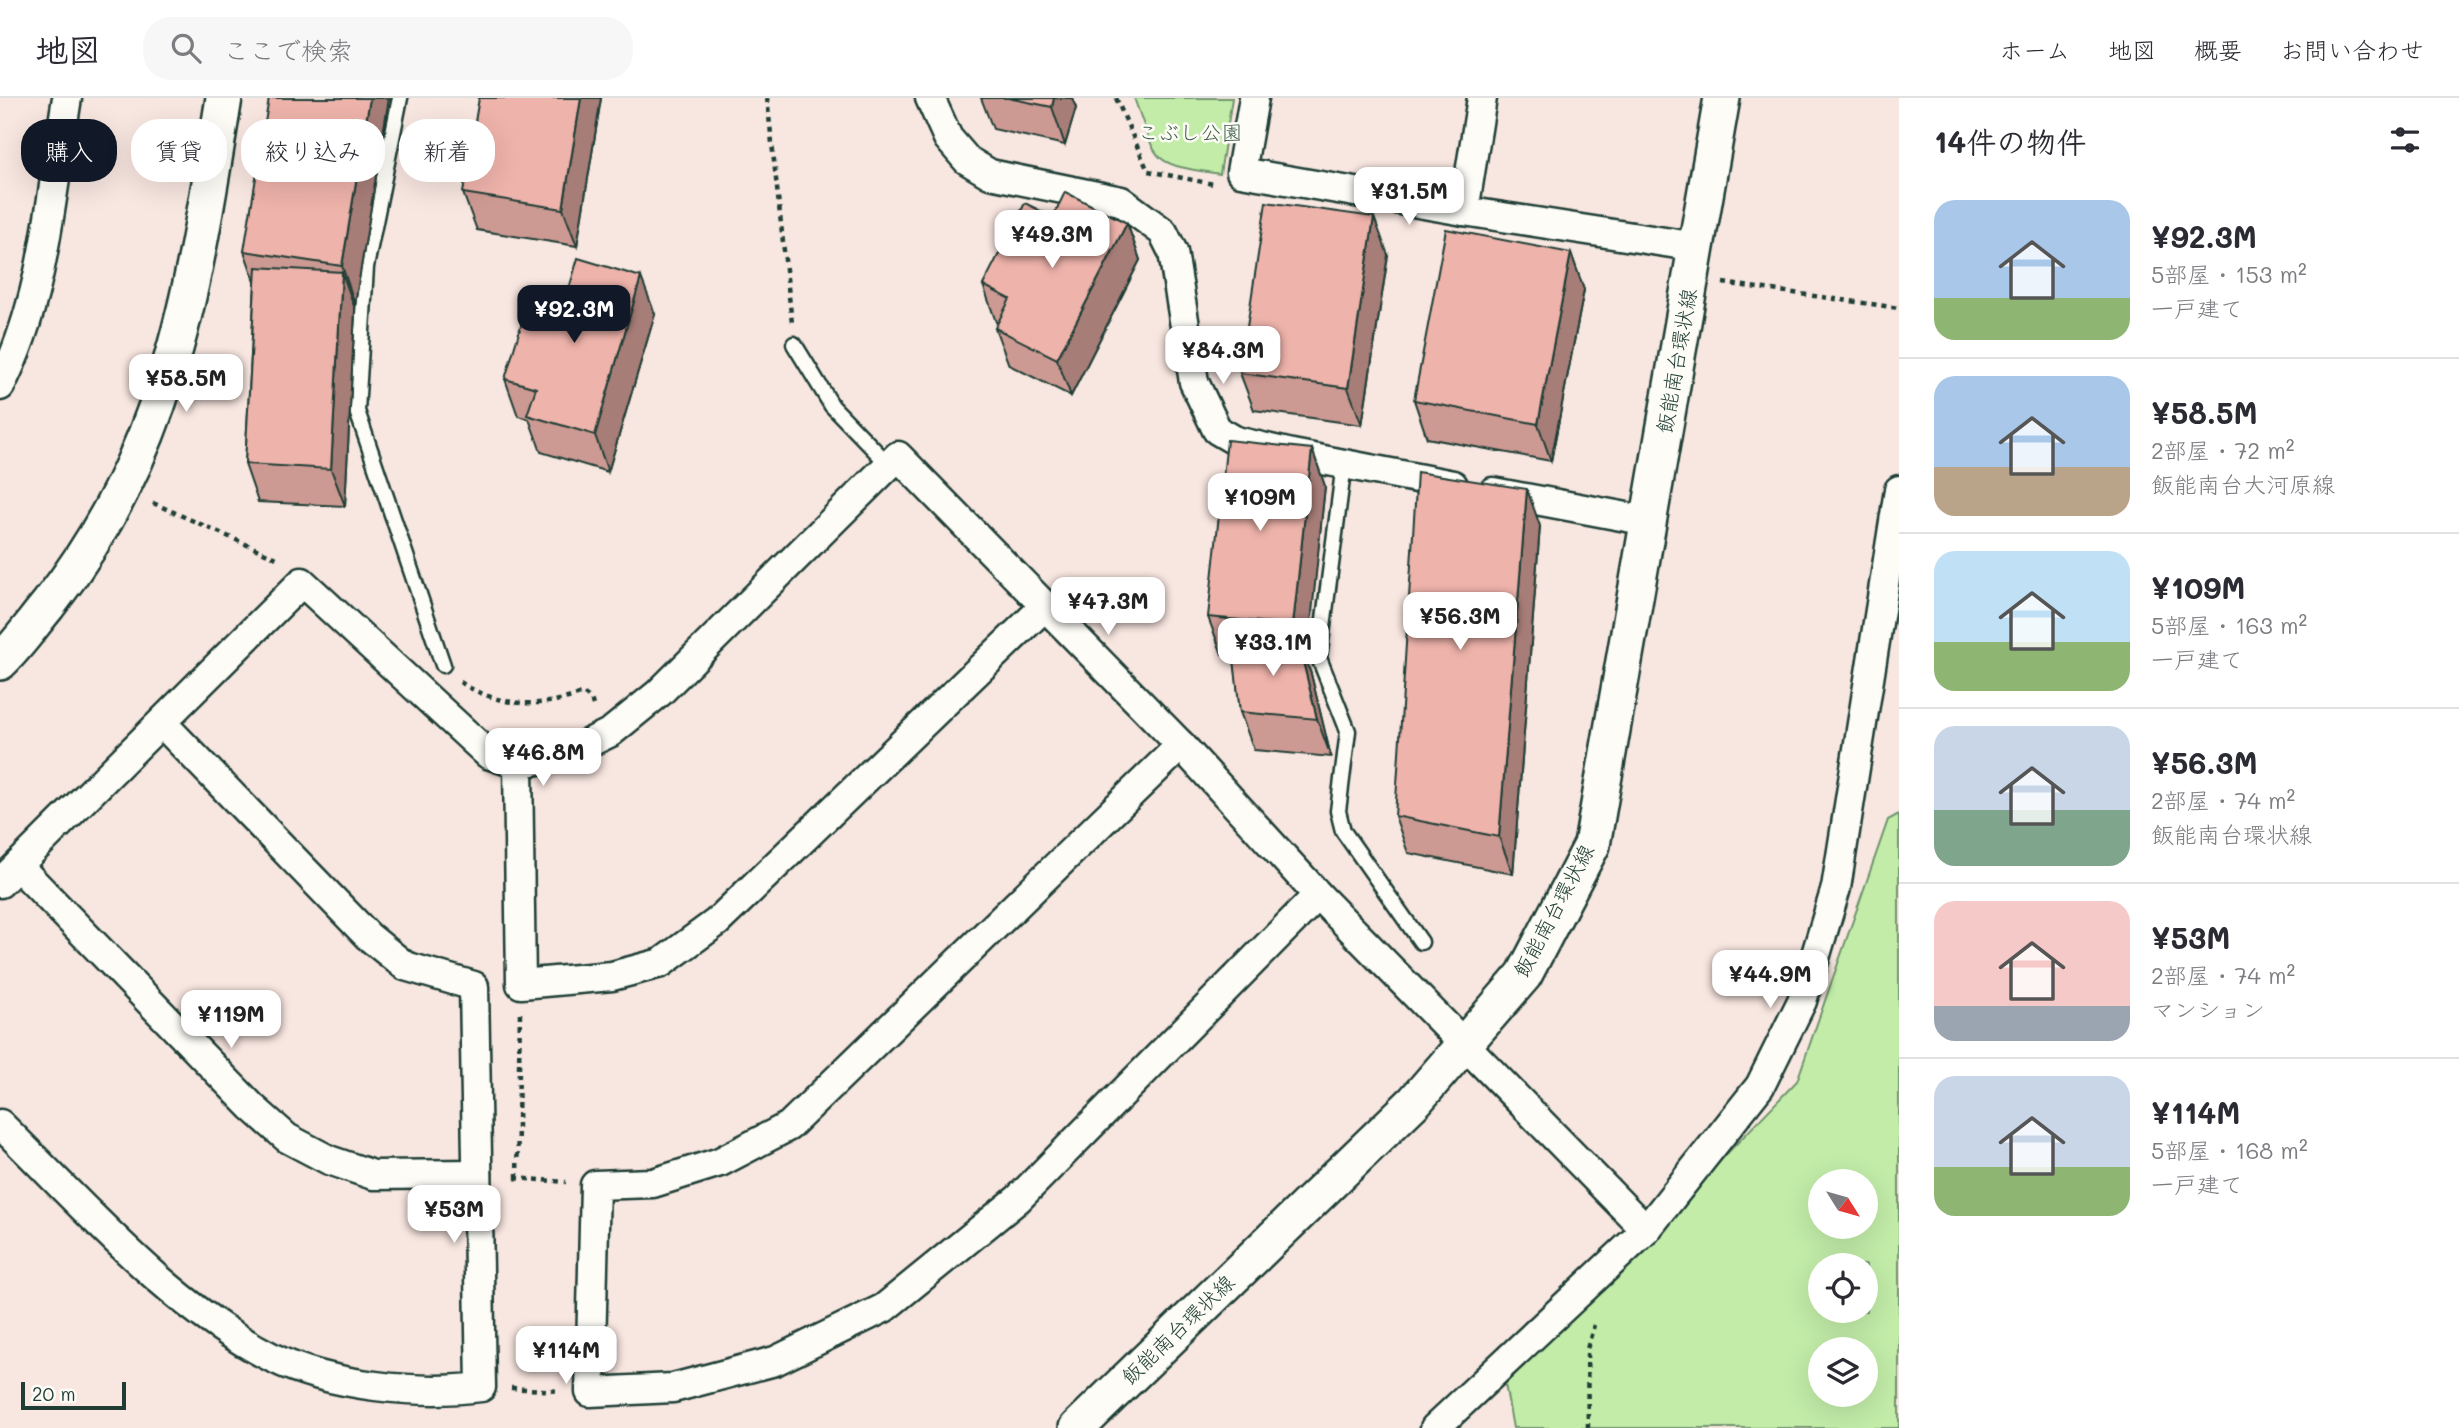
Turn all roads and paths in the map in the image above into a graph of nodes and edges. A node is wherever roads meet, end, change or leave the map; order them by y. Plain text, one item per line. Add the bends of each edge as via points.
1 (67, 98) edge
2 (224, 98) edge
3 (400, 98) edge
4 (767, 98) edge
5 (930, 98) edge
6 (1254, 98) edge
7 (1482, 98) edge
8 (1722, 98) edge
9 (1464, 211) junction
10 (1695, 263) junction
11 (1899, 308) edge
12 (794, 344) joint
13 (0, 386) edge
14 (1344, 464) junction
15 (889, 465) junction
16 (124, 489) junction
17 (1899, 490) edge
18 (1648, 521) junction
19 (302, 582) junction
20 (1044, 607) junction
21 (0, 662) edge
22 (443, 665) joint
23 (591, 711) dead end
24 (162, 723) junction
25 (1181, 745) junction
26 (518, 764) junction
27 (9, 875) edge
28 (1318, 895) junction
29 (1421, 942) dead end
30 (521, 984) junction
31 (1466, 1046) junction
32 (0, 1124) edge
33 (477, 1174) junction
34 (517, 1178) junction
35 (602, 1185) junction
36 (1646, 1230) junction
37 (1611, 1263) junction
38 (481, 1387) junction
39 (590, 1392) junction
40 (1077, 1428) edge
41 (1436, 1428) edge
42 (1588, 1428) edge

1 - 13 street via 38,274 13,361
2 - 16 street via 188,304 158,410
3 - 22 lane via 366,267 357,411
4 - 12 path
5 - 14 street via 947,138 967,160 990,174 1121,201 1163,232 1173,252 1194,383 1217,430 1236,441
6 - 9 street via 1241,172
7 - 9 street
8 - 10 street, 飯能南台環状線
9 - 10 street
10 - 11 path
10 - 18 street, 飯能南台環状線
12 - 15 lane via 832,406
14 - 18 street
14 - 29 lane via 1319,658 1348,731 1338,811 1343,831
15 - 20 street via 898,456
15 - 26 street via 649,701 611,732 566,754
16 - 19 path via 276,557
16 - 21 street via 75,570
17 - 36 street via 1836,888 1806,989 1760,1086
18 - 31 street, 飯能南台環状線 via 1592,845 1524,975
19 - 24 street
19 - 26 street via 488,754
20 - 25 street
20 - 30 street via 757,886 662,963 612,976
22 - 23 path via 446,673 495,699 549,703 583,693 592,699
24 - 27 street
24 - 33 street via 368,936 405,966 474,986
25 - 28 street
25 - 35 street via 789,1126 720,1162 653,1183
26 - 30 street
27 - 33 street via 288,1138 329,1160 373,1175
28 - 31 street
28 - 39 street via 1018,1199 884,1308 775,1361 673,1388
30 - 34 path
31 - 36 street
31 - 40 street, 飯能南台環状線 via 1415,1101
32 - 38 street via 178,1294 274,1359 331,1377 401,1390 442,1392
33 - 34 path
33 - 38 street
34 - 35 path
35 - 39 street via 595,1185
36 - 37 street
37 - 41 street
37 - 42 path via 1587,1349
38 - 39 path

